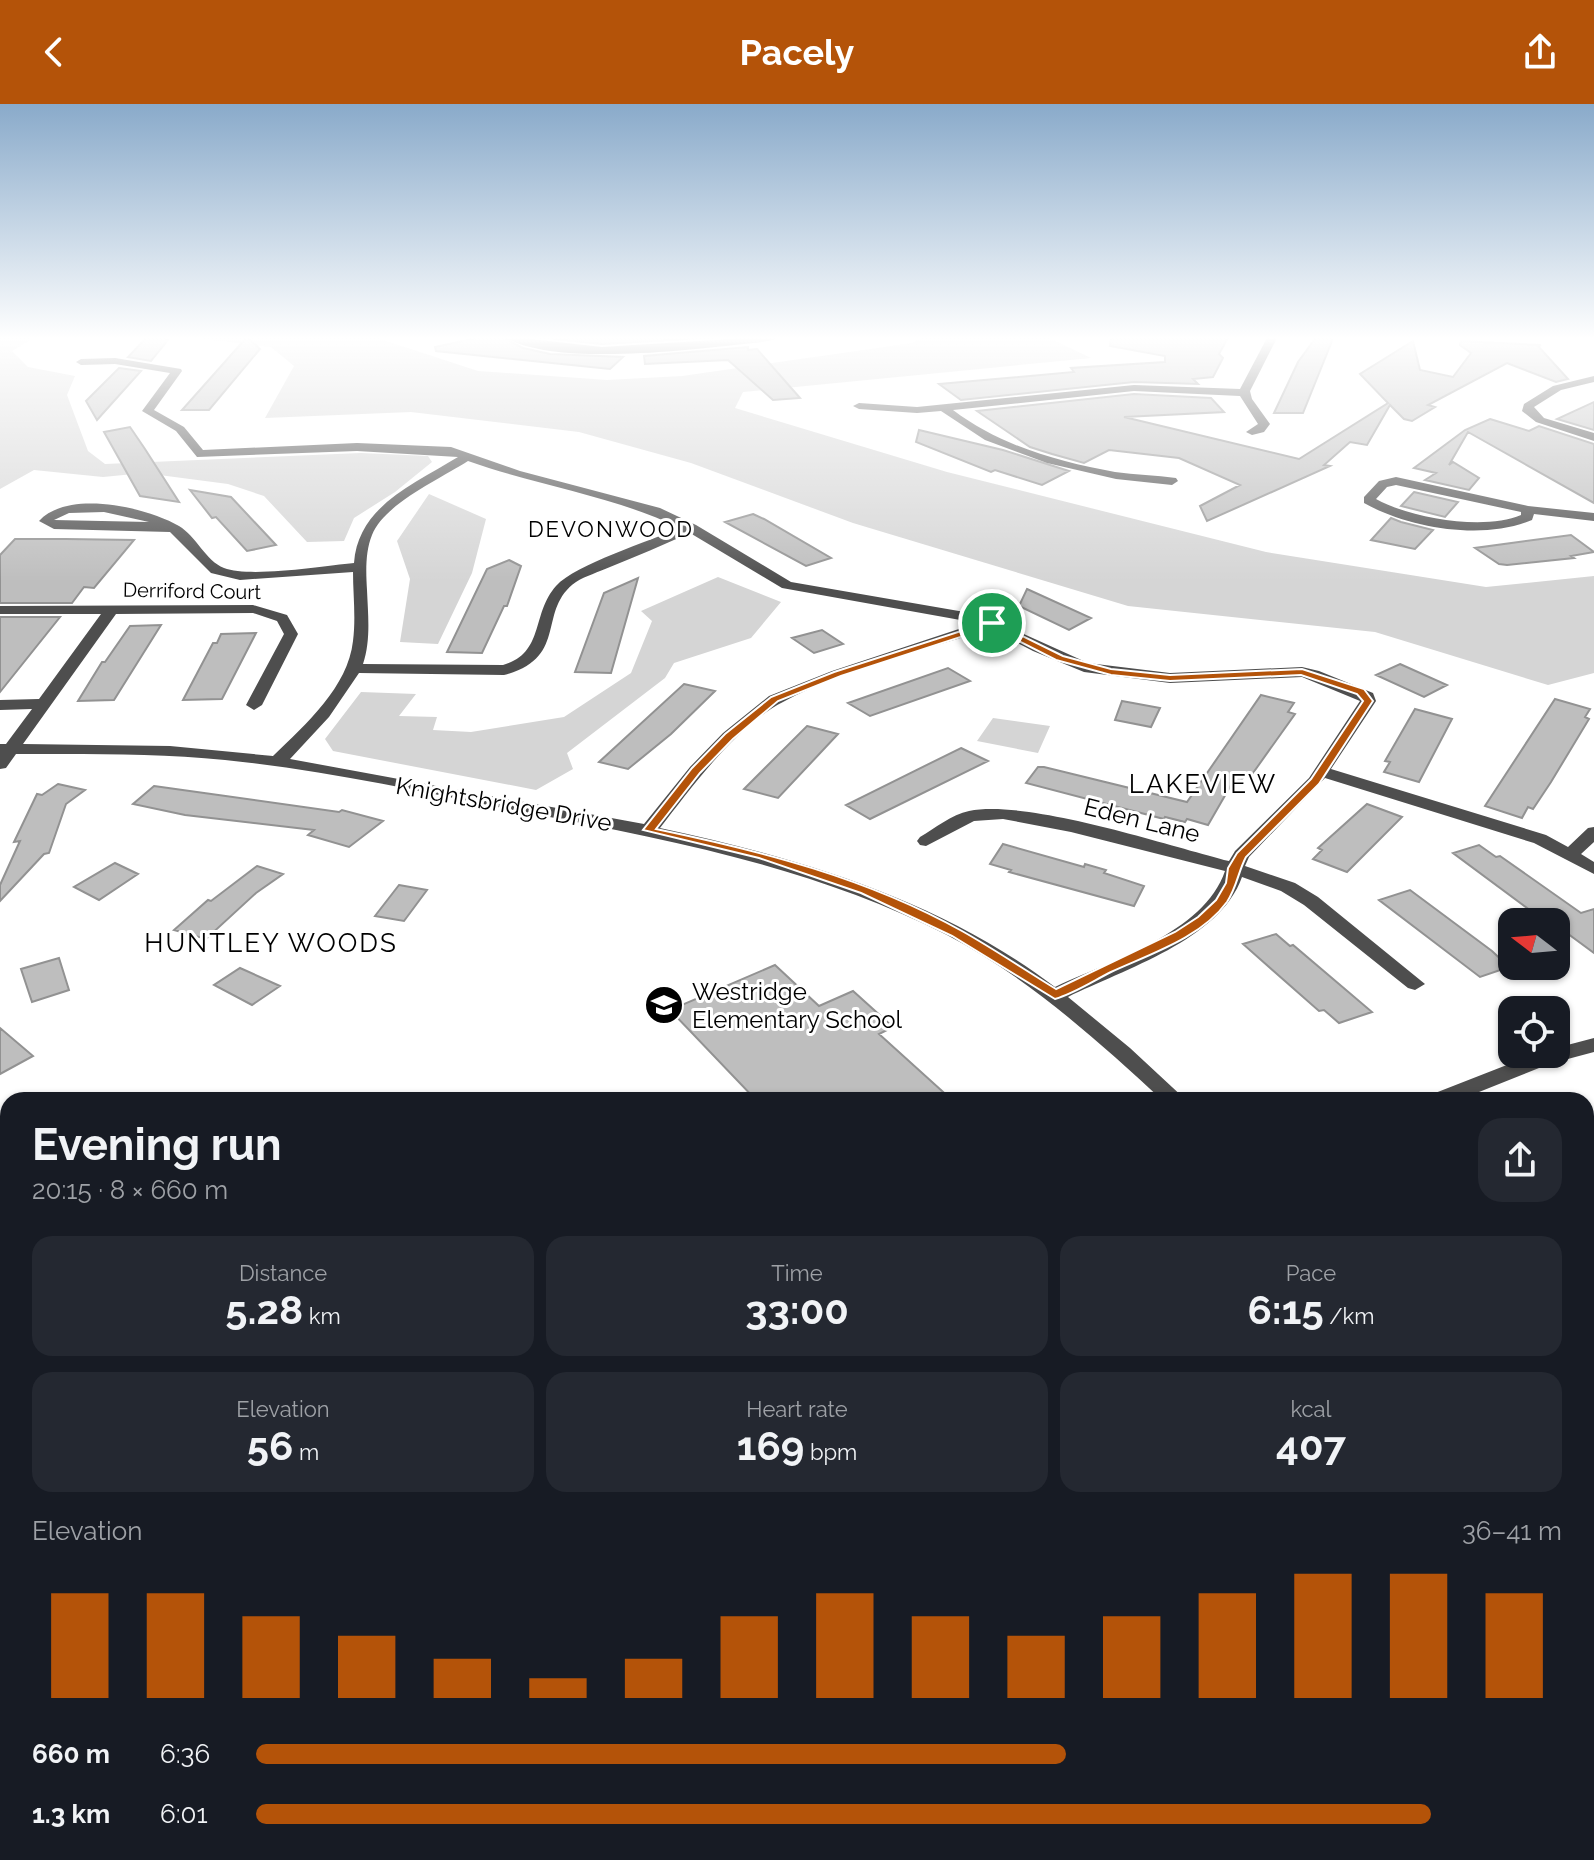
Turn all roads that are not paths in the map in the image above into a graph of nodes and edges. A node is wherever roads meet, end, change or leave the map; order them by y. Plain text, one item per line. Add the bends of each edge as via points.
1 (160, 418) edge
2 (958, 418) edge
3 (1260, 418) edge
4 (1537, 418) edge
5 (1252, 432) dead end
6 (1594, 437) edge
7 (468, 456) junction
8 (1172, 481) dead end
9 (1528, 510) junction
10 (1594, 517) edge
11 (163, 526) junction
12 (691, 528) junction
13 (360, 567) junction
14 (112, 609) junction
15 (0, 610) edge
16 (992, 623) junction
17 (352, 668) junction
18 (42, 704) junction
19 (0, 705) edge
20 (254, 705) dead end
21 (4, 754) edge
22 (276, 763) junction
23 (1322, 772) junction
24 (649, 830) junction
25 (1594, 832) edge
26 (926, 841) dead end
27 (1571, 854) junction
28 (1234, 868) junction
29 (1594, 869) edge
30 (1415, 984) dead end
31 (1055, 995) junction
32 (1594, 1045) edge
33 (1166, 1092) edge
34 (1457, 1092) edge

1 - 7 street via 180,429 201,454 357,447 433,449
2 - 8 street via 1022,450 1119,477
3 - 5 street via 1264,424
4 - 6 street
7 - 12 street via 630,503
7 - 13 street via 370,525
9 - 9 street via 1406,481 1383,484 1368,497 1379,507 1458,523 1513,524 1527,517
9 - 10 street
11 - 11 street via 54,525 45,521 58,512 97,507 149,516
11 - 13 street via 175,529 210,566 227,574
12 - 16 street via 787,585
12 - 17 street via 562,586 554,595 534,657 522,666
13 - 17 street via 362,620
14 - 15 street, Derriford Court
14 - 18 street
14 - 20 street, Derriford Court via 253,609 279,615 291,634
16 - 23 street via 1060,658 1111,672 1170,678 1302,672 1360,692 1368,701
16 - 24 street via 775,699 729,736
17 - 22 street via 329,704
18 - 19 street
18 - 21 street
21 - 22 street, Knightsbridge Drive via 182,751
22 - 24 street, Knightsbridge Drive
23 - 27 street via 1540,839
23 - 28 street
24 - 31 street, Knightsbridge Drive via 762,855 865,891 957,933
25 - 27 street
26 - 28 street, Eden Lane via 970,816 1003,814
27 - 29 street
28 - 30 street, Eden Lane via 1311,901
28 - 31 street via 1232,883 1203,919
31 - 33 street, Knightsbridge Drive
32 - 34 street

